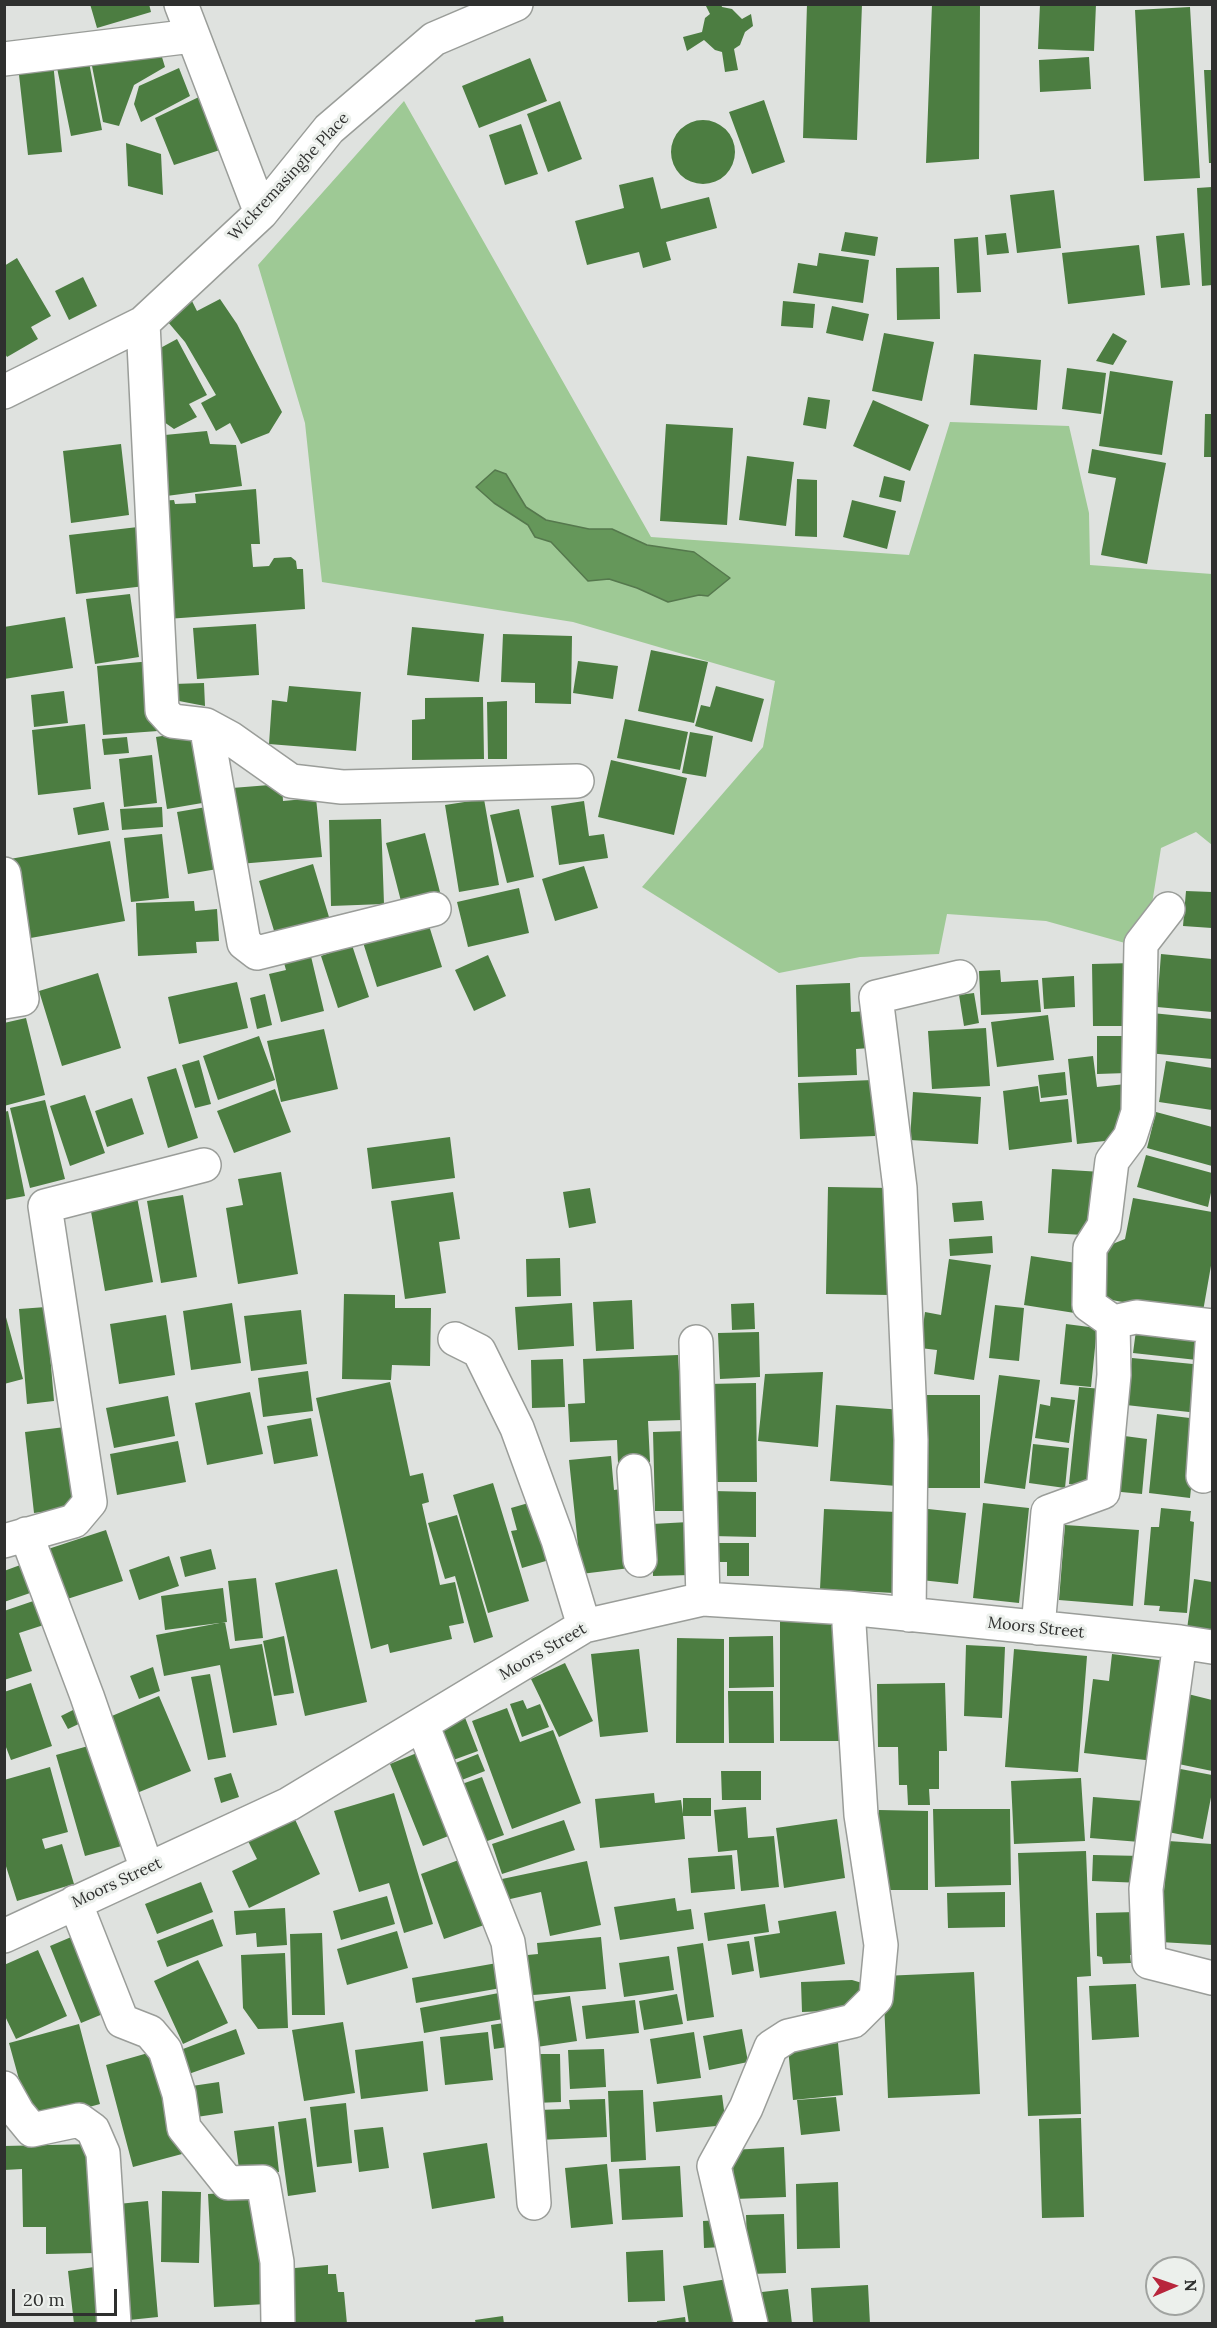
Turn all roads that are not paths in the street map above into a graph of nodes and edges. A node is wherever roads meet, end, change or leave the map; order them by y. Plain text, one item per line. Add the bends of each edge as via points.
1 (181, 4) edge
2 (516, 4) edge
3 (192, 36) junction
4 (4, 59) edge
5 (261, 213) junction
6 (143, 323) junction
7 (4, 392) edge
8 (206, 725) junction
9 (577, 781) dead end
10 (4, 874) edge
11 (434, 909) dead end
12 (1168, 909) dead end
13 (960, 977) dead end
14 (4, 1002) edge
15 (204, 1165) dead end
16 (1113, 1322) junction
17 (1212, 1326) edge
18 (455, 1339) dead end
19 (696, 1342) dead end
20 (1212, 1344) edge
21 (633, 1471) dead end
22 (1203, 1476) dead end
23 (15, 1538) edge
24 (640, 1560) dead end
25 (702, 1599) junction
26 (848, 1608) junction
27 (909, 1615) junction
28 (584, 1626) junction
29 (1038, 1628) junction
30 (1180, 1642) junction
31 (1212, 1647) edge
32 (422, 1724) junction
33 (147, 1869) junction
34 (75, 1902) junction
35 (4, 1936) edge
36 (1212, 1978) edge
37 (4, 2088) edge
38 (534, 2203) dead end
39 (114, 2324) edge
40 (278, 2324) edge
41 (751, 2324) edge

1 - 3 street
2 - 5 street, Wickremasinghe Place via 434,39 328,129
3 - 4 street
3 - 5 street
5 - 6 street, Wickremasinghe Place
6 - 7 street, Wickremasinghe Place
6 - 8 street via 162,710 172,721
8 - 9 street via 291,780 342,787
8 - 11 street via 244,943 257,953
10 - 14 street via 22,999
12 - 16 street via 1141,944 1138,1112 1130,1137 1112,1161 1104,1226 1090,1248 1089,1305
13 - 27 street via 876,997 900,1188 911,1440
15 - 23 street via 45,1206 90,1502 74,1521
16 - 17 street via 1136,1317
16 - 29 street via 1114,1375 1103,1492 1048,1512
18 - 28 street via 479,1351 517,1428
19 - 25 street
20 - 22 street
21 - 24 street
23 - 33 street via 87,1696
25 - 26 street, Moors Street
25 - 28 street, Moors Street
26 - 27 street, Moors Street
26 - 41 street via 861,1815 881,1945 876,1998 853,2021 788,2036 771,2047 746,2108 714,2166
27 - 29 street, Moors Street
28 - 32 street, Moors Street
29 - 30 street, Moors Street
30 - 31 street, Moors Street
30 - 36 street via 1146,1889 1149,1962
32 - 33 street, Moors Street via 289,1804
32 - 38 street via 508,1942 522,2044
33 - 34 street, Moors Street
34 - 35 street, Moors Street
34 - 40 street via 122,2021 150,2032 165,2050 179,2094 184,2128 228,2182 263,2182 278,2262
37 - 39 street via 32,2130 80,2120 93,2130 103,2153

